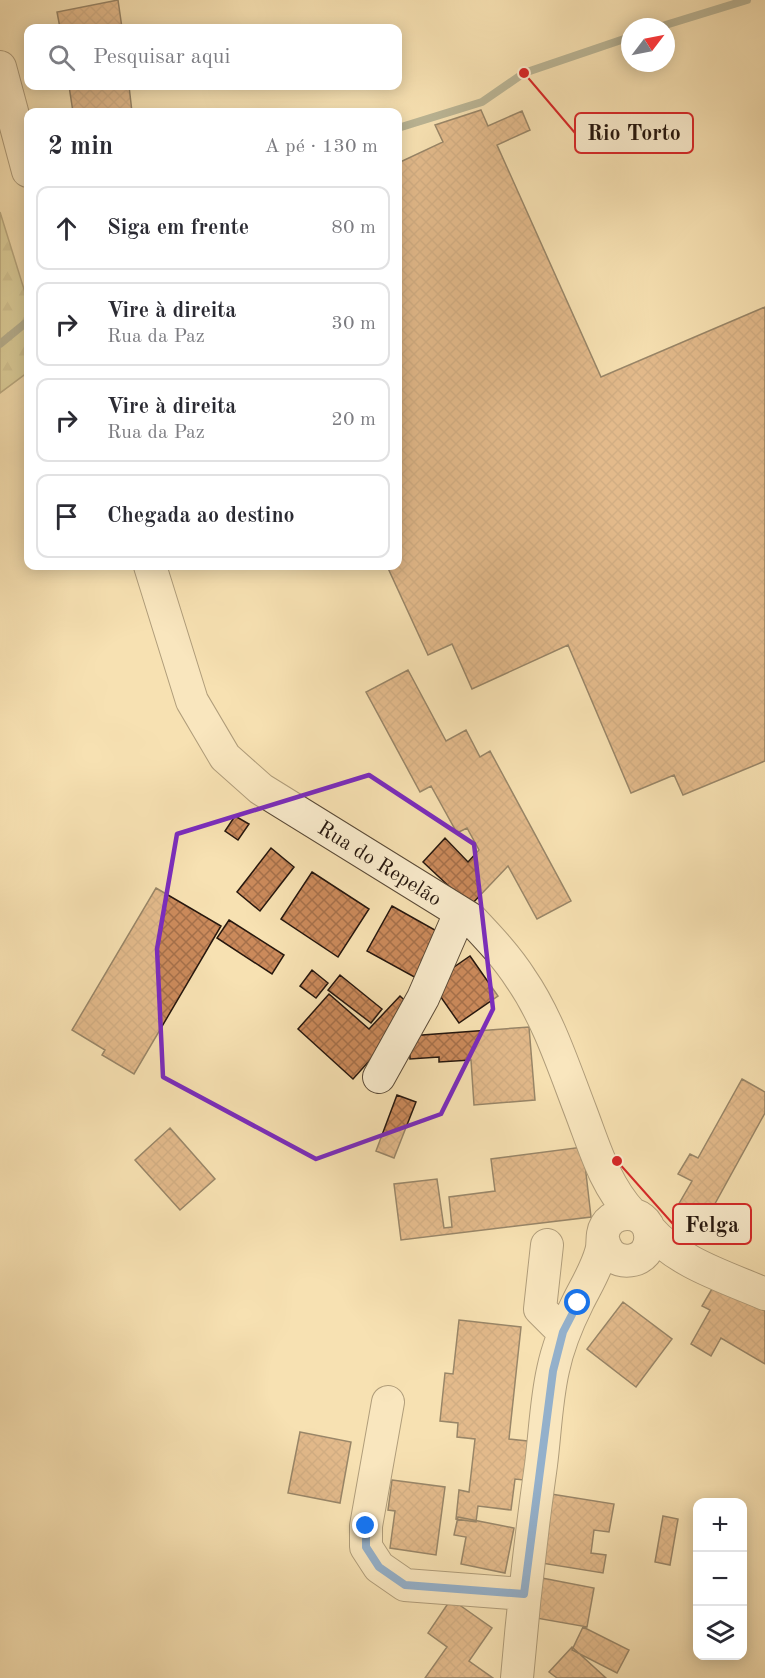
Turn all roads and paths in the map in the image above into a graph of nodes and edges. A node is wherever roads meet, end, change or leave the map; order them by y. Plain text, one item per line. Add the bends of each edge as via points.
1 (0, 68) edge
2 (6, 115) edge
3 (24, 161) edge
4 (151, 570) edge
5 (460, 913) junction
6 (379, 1077) dead end
7 (626, 1238) junction
8 (547, 1245) dead end
9 (765, 1294) edge
10 (563, 1332) junction
11 (388, 1402) dead end
12 (524, 1594) junction
13 (517, 1678) edge

1 - 2 street
2 - 3 street
4 - 5 street, Rua do Repelão via 192,701 225,757 261,789
5 - 6 street via 423,998
5 - 7 street, Rua do Repelão via 492,942 522,980 545,1024 604,1172 609,1209
7 - 9 street via 668,1248
7 - 10 street via 588,1287
8 - 10 street via 540,1309
10 - 12 street via 553,1371
11 - 12 street via 366,1526 366,1547 379,1567 405,1585
12 - 13 street

